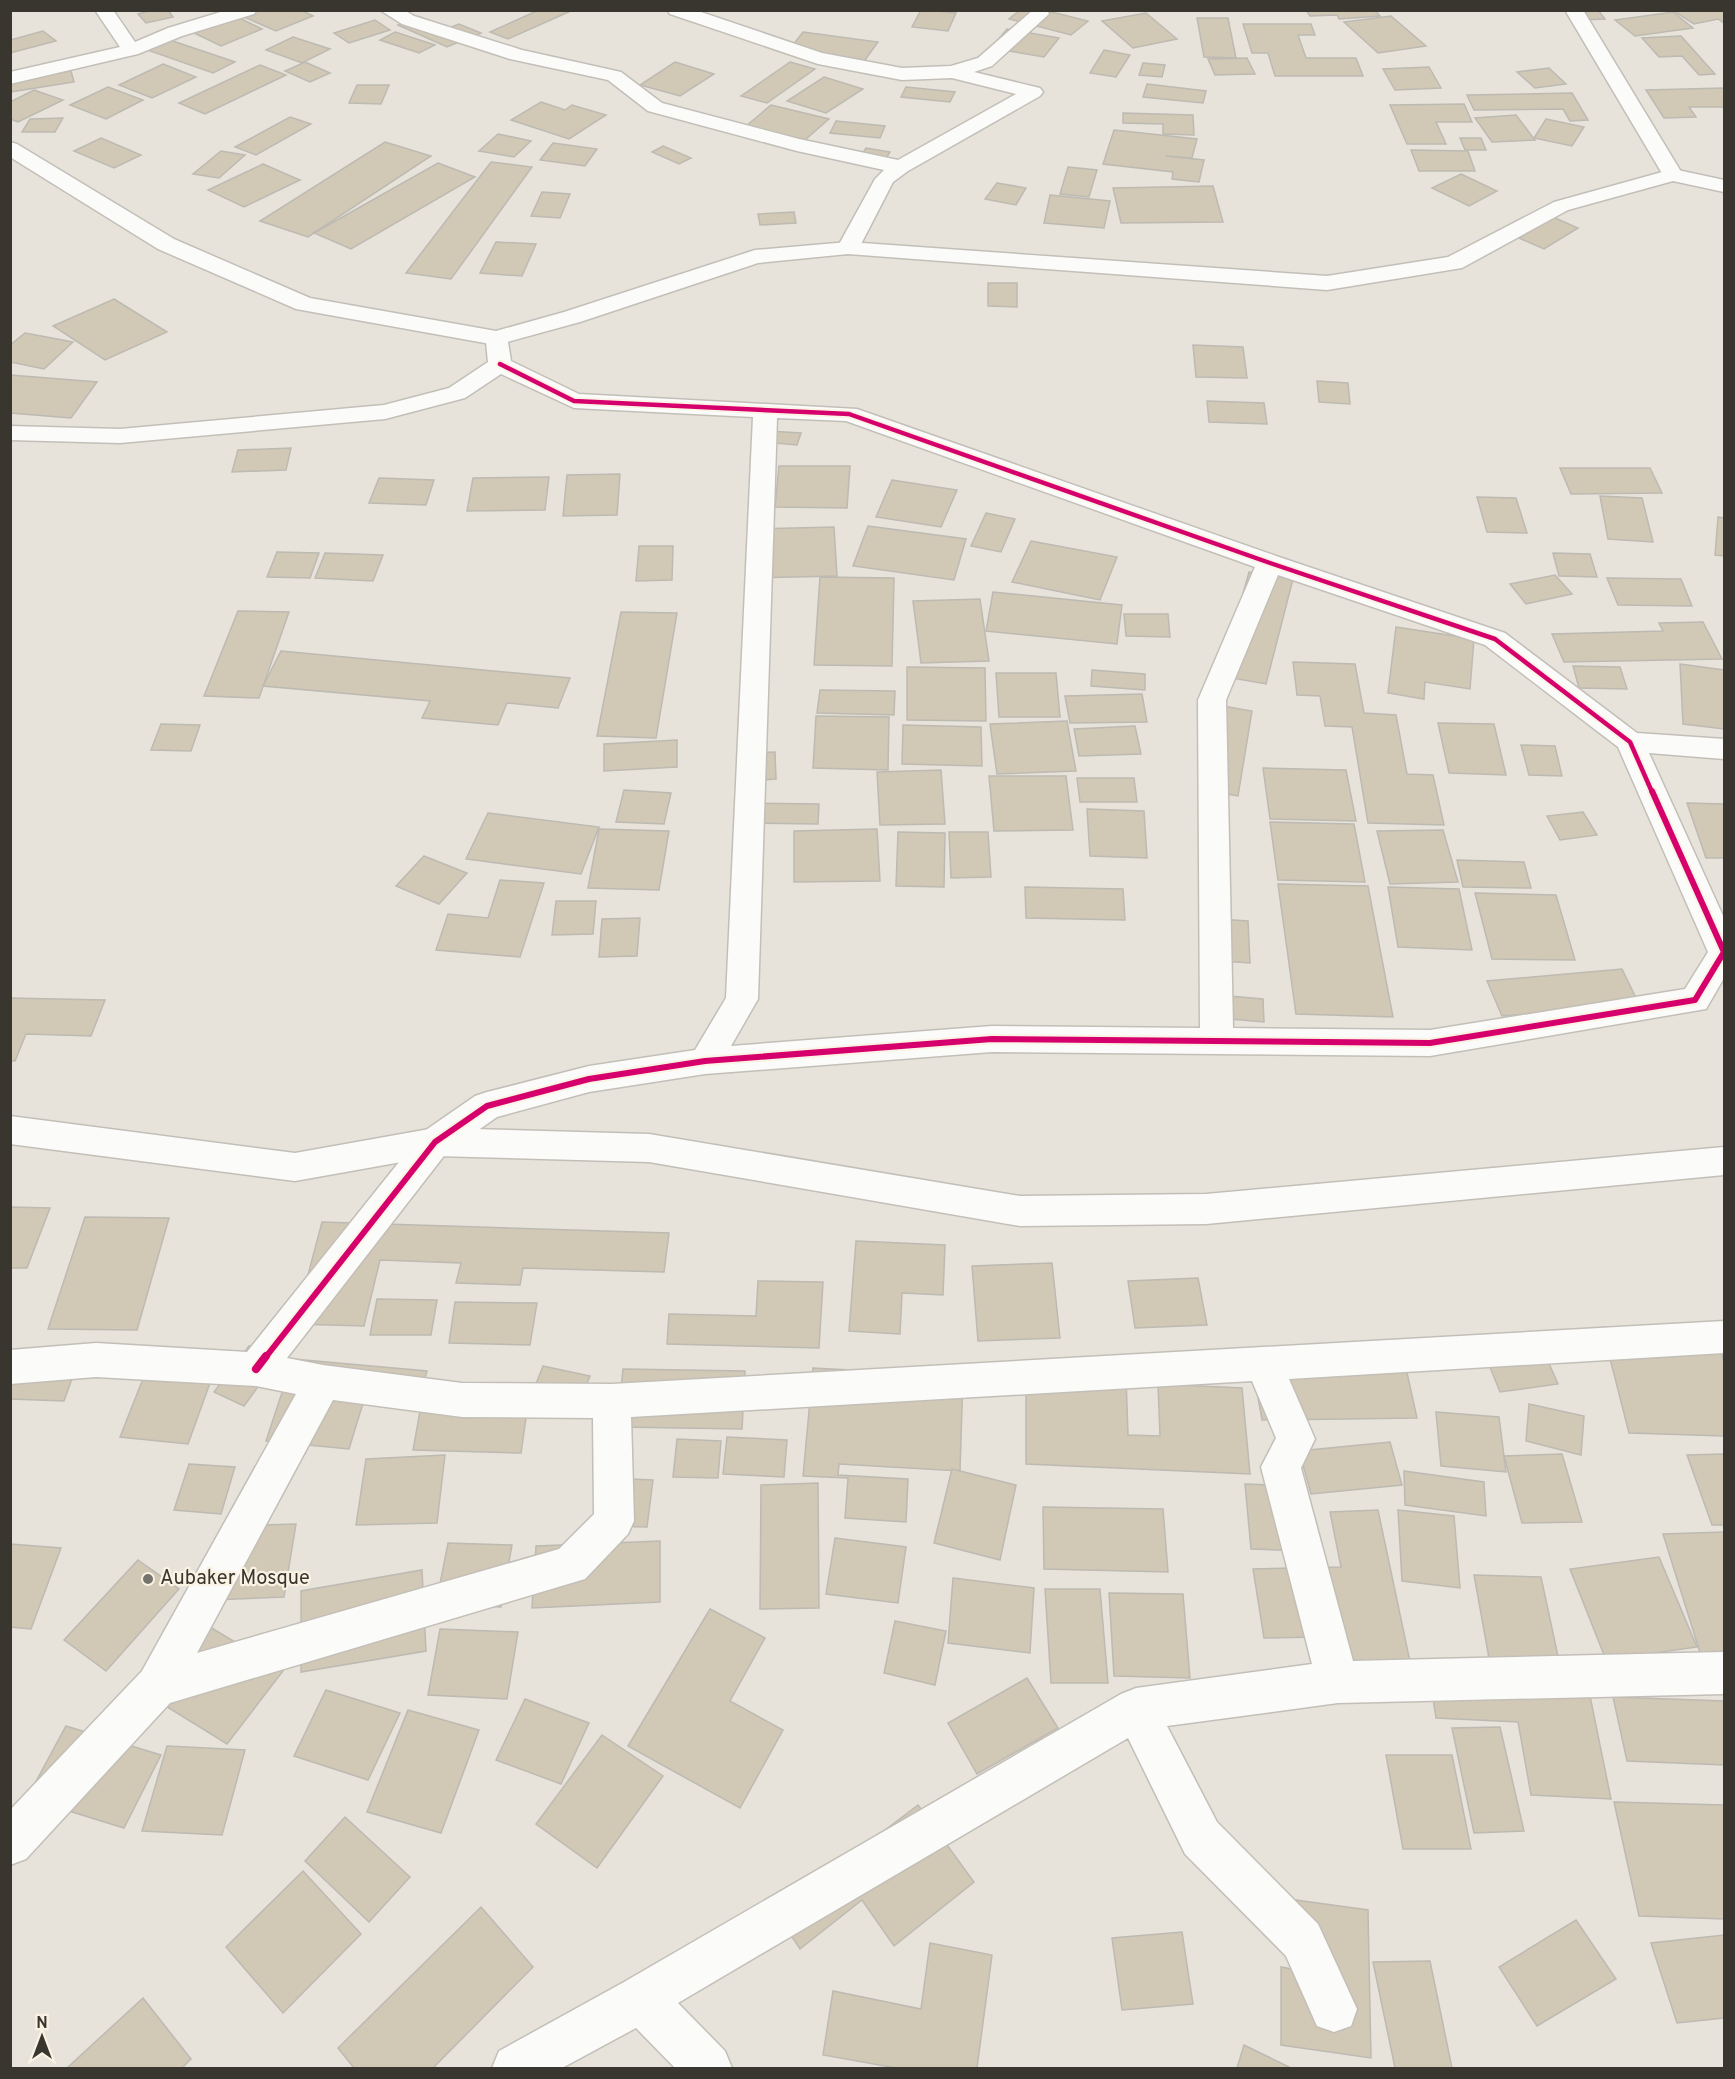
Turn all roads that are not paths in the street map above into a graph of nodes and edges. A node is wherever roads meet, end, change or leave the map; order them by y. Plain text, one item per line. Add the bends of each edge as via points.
1 (105, 10) edge
2 (248, 10) edge
3 (389, 10) edge
4 (676, 10) edge
5 (1574, 10) edge
6 (1040, 14) dead end
7 (131, 50) junction
8 (952, 72) junction
9 (10, 78) edge
10 (10, 148) edge
11 (901, 167) junction
12 (1673, 175) junction
13 (1725, 186) edge
14 (848, 248) junction
15 (498, 351) junction
16 (765, 411) junction
17 (10, 433) edge
18 (1270, 563) junction
19 (1630, 742) junction
20 (1725, 749) edge
21 (1217, 1040) junction
22 (705, 1061) junction
23 (10, 1130) edge
24 (435, 1142) junction
25 (1725, 1161) edge
26 (1725, 1337) edge
27 (1264, 1364) junction
28 (10, 1367) edge
29 (256, 1369) junction
30 (323, 1382) junction
31 (612, 1401) junction
32 (1725, 1673) edge
33 (1338, 1682) junction
34 (157, 1686) junction
35 (1136, 1709) junction
36 (10, 1843) edge
37 (640, 1999) junction
38 (1334, 2008) dead end
39 (516, 2068) edge
40 (708, 2068) edge

1 - 7 street
2 - 7 street
3 - 11 street via 408,20 517,54 614,76 655,107 797,145
4 - 8 street via 818,58 902,74
5 - 12 street
6 - 8 street via 985,62
7 - 9 street
8 - 11 street via 1033,92
10 - 15 street via 166,244 304,304
11 - 14 street via 885,179
12 - 13 street
12 - 14 street via 1561,207 1454,263 1327,283
14 - 15 street via 755,257 572,317
15 - 16 street via 574,401
15 - 17 street via 457,393 385,411 120,436
16 - 18 street via 849,414
16 - 22 street via 742,999
18 - 19 street via 1495,639
18 - 21 street via 1212,700
19 - 20 street
19 - 21 street via 1724,952 1695,1000 1430,1043
21 - 22 street via 992,1039
22 - 24 street via 589,1079 487,1106
23 - 24 street via 296,1167
24 - 25 street via 649,1148 1020,1211 1206,1209
24 - 29 street
26 - 27 street
27 - 31 street
27 - 33 street via 1296,1439 1281,1467
28 - 29 street via 96,1360
29 - 30 street
30 - 31 street via 462,1400
30 - 34 street
31 - 34 street via 614,1521 571,1565
32 - 33 street
33 - 35 street
34 - 36 street
35 - 37 street
35 - 38 street via 1201,1838 1302,1940
37 - 39 street
37 - 40 street

